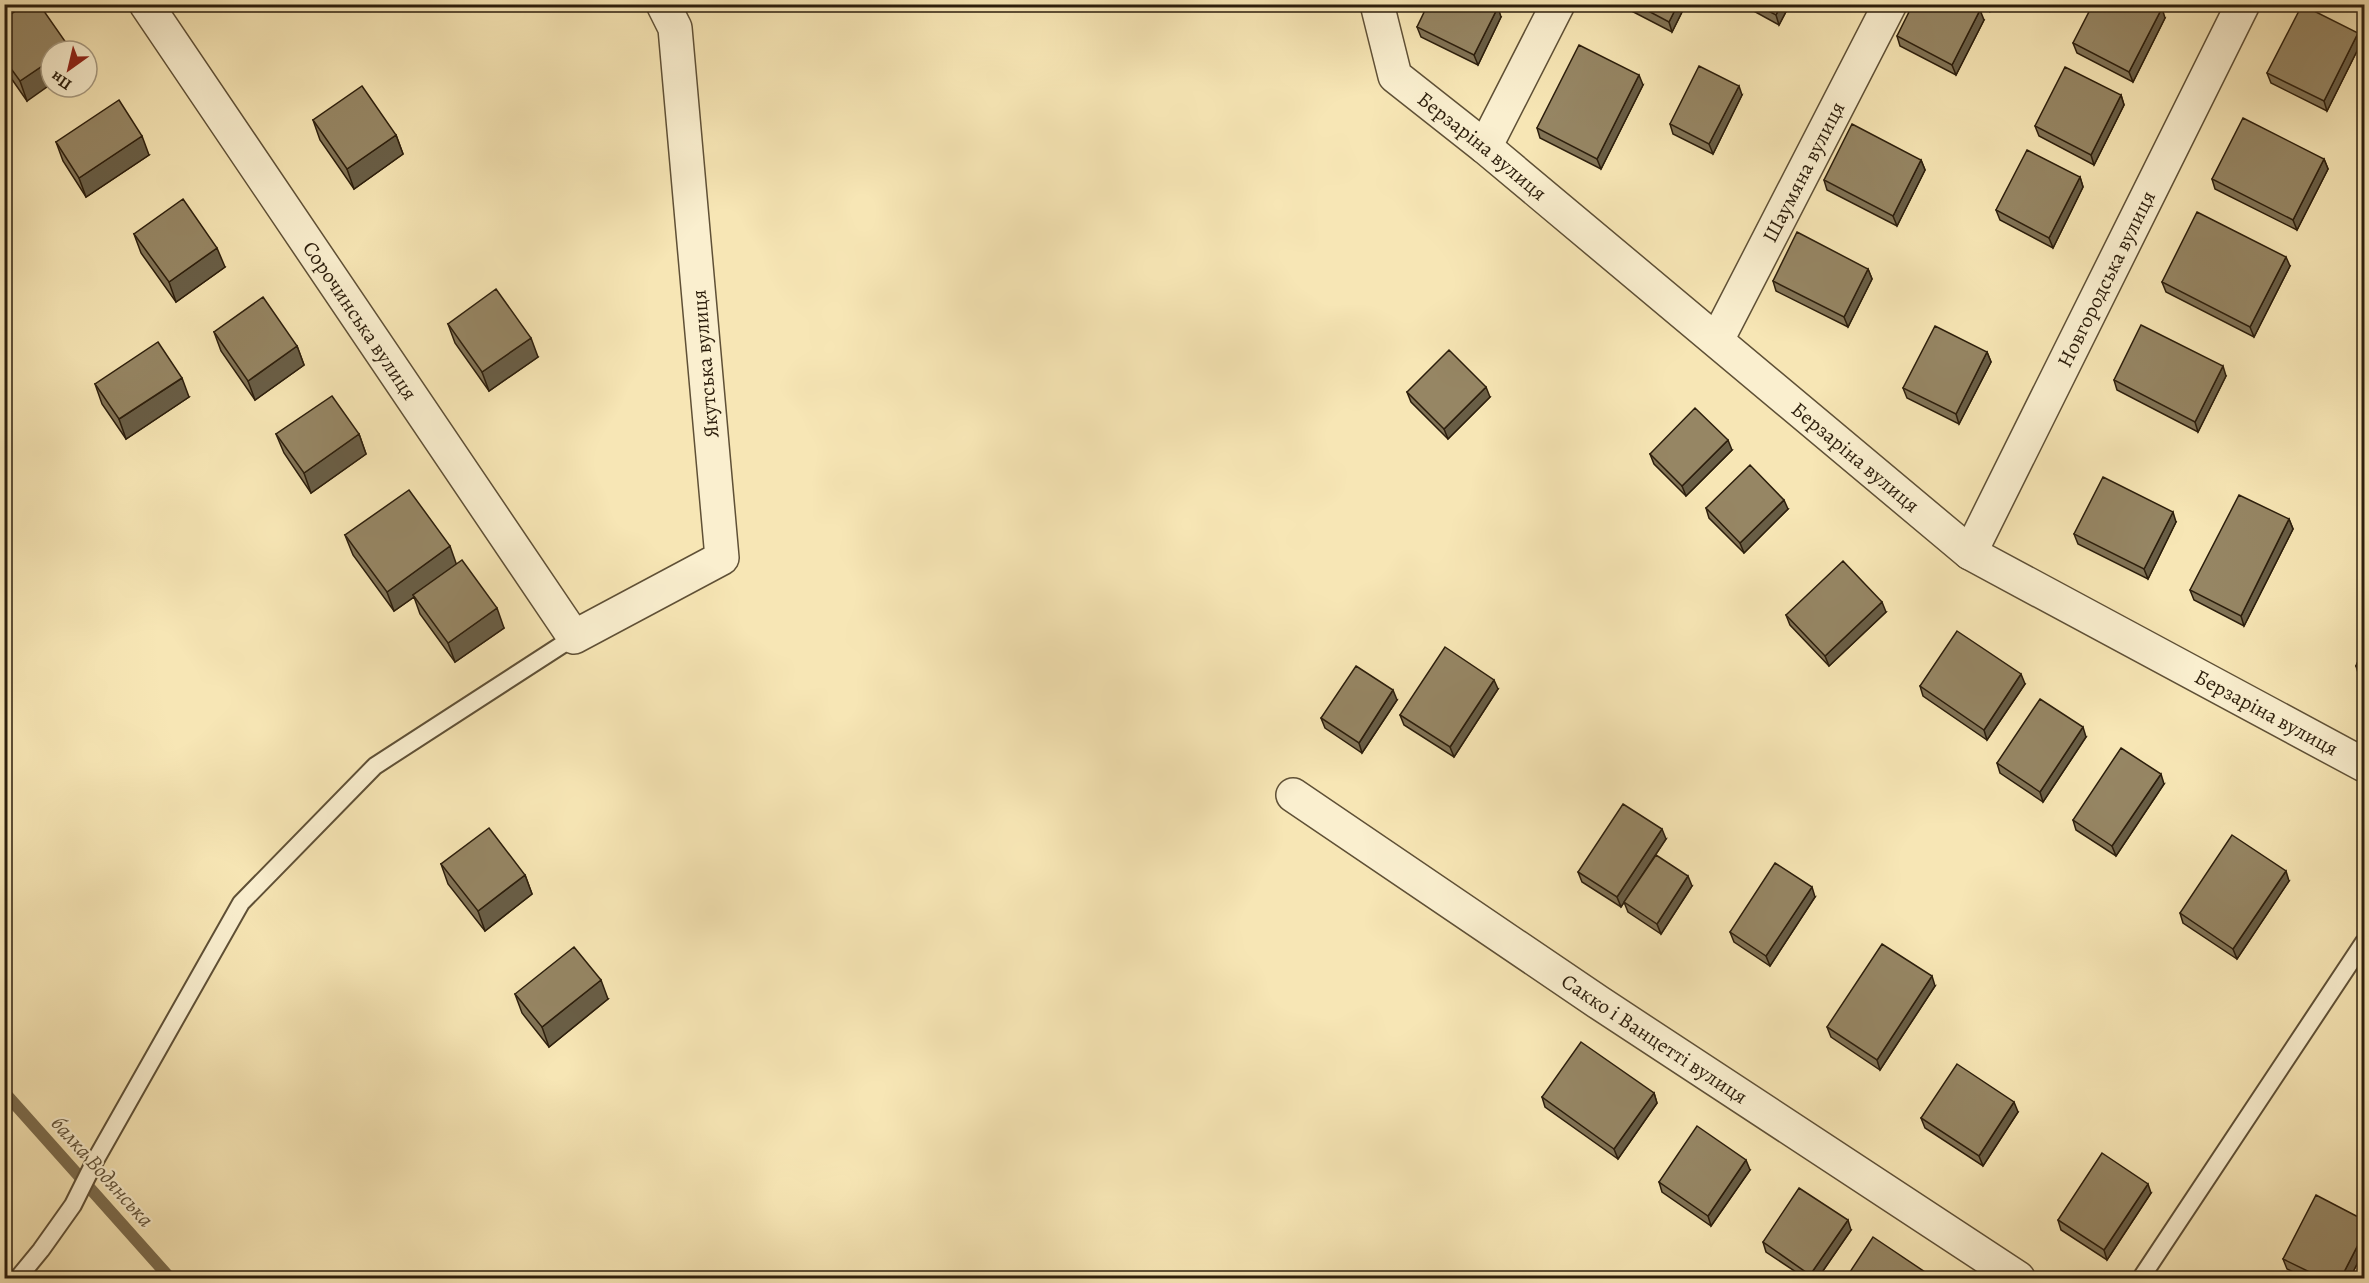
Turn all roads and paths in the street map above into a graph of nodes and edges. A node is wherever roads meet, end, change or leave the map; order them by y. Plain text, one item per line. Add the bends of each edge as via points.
1 (146, 4) edge
2 (663, 4) edge
3 (1377, 4) edge
4 (1558, 4) edge
5 (1890, 4) edge
6 (2243, 4) edge
7 (1485, 147) junction
8 (1717, 340) junction
9 (1970, 553) junction
10 (574, 637) junction
11 (2364, 765) edge
12 (1293, 795) dead end
13 (2364, 942) edge
14 (18, 1278) edge
15 (2018, 1278) edge
16 (2141, 1278) edge

1 - 10 street, Сорочинська вулиця
2 - 10 street, Якутська вулиця via 675,28 722,558
3 - 7 street, Берзаріна вулиця via 1395,76
4 - 7 street
5 - 8 street, Шаумяна вулиця
6 - 9 street, Новгородська вулиця
7 - 8 street, Берзаріна вулиця
8 - 9 street, Берзаріна вулиця
9 - 11 street, Берзаріна вулиця
10 - 14 lane via 375,766 241,903 73,1205
12 - 15 street, Сакко і Ванцетті вулиця via 1598,1002
13 - 16 lane

